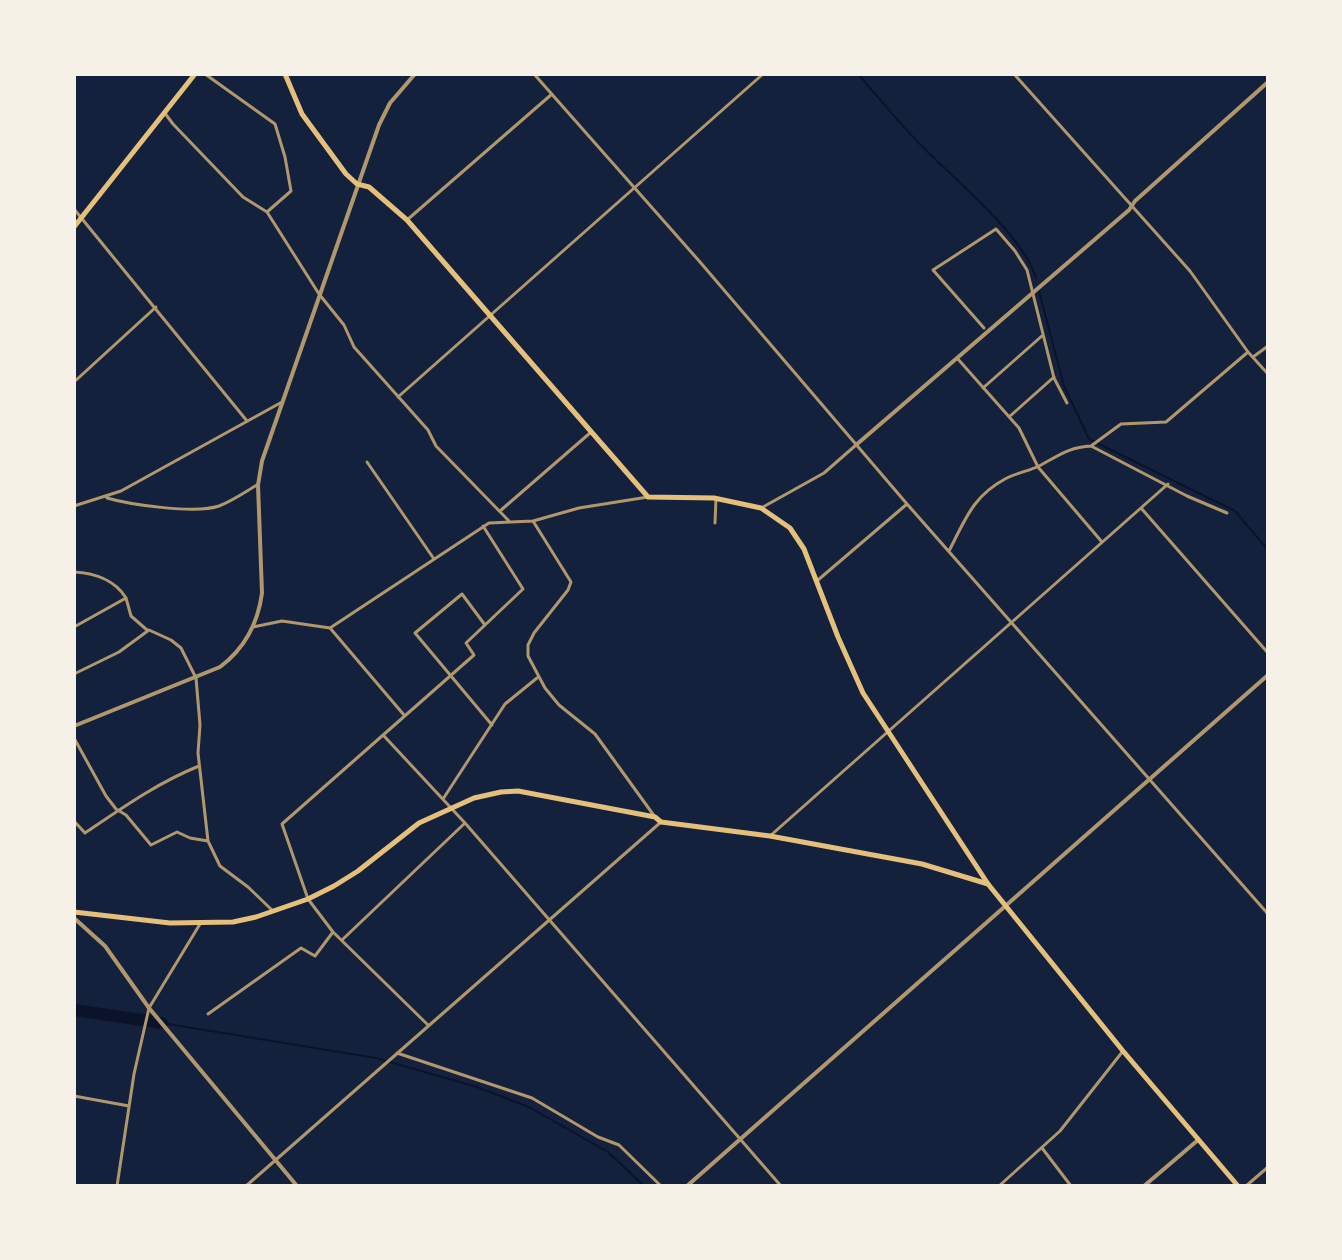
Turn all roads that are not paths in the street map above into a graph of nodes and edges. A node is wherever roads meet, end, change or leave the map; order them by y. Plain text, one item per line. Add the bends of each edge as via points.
1 (195, 74) edge
2 (205, 74) edge
3 (285, 74) edge
4 (415, 74) edge
5 (534, 74) edge
6 (763, 74) edge
7 (1014, 74) edge
8 (1268, 82) edge
9 (552, 94) junction
10 (164, 112) junction
11 (357, 184) junction
12 (634, 187) junction
13 (1132, 206) junction
14 (74, 209) edge
15 (267, 212) junction
16 (82, 218) junction
17 (407, 220) junction
18 (74, 227) edge
19 (1033, 290) junction
20 (319, 294) junction
21 (156, 307) junction
22 (489, 314) junction
23 (984, 328) dead end
24 (1044, 334) junction
25 (1268, 346) edge
26 (1248, 352) junction
27 (956, 356) junction
28 (1253, 357) junction
29 (1268, 374) edge
30 (1054, 377) junction
31 (74, 382) edge
32 (983, 388) junction
33 (398, 397) junction
34 (282, 402) junction
35 (1067, 403) dead end
36 (1009, 417) junction
37 (247, 421) junction
38 (592, 431) junction
39 (1093, 444) junction
40 (856, 445) junction
41 (367, 462) dead end
42 (1038, 467) junction
43 (1168, 484) junction
44 (258, 485) junction
45 (104, 497) junction
46 (648, 497) junction
47 (716, 498) junction
48 (907, 504) junction
49 (74, 506) edge
50 (761, 508) junction
51 (1141, 508) junction
52 (500, 511) junction
53 (1227, 513) dead end
54 (509, 521) junction
55 (533, 521) junction
56 (715, 523) dead end
57 (483, 526) junction
58 (1102, 542) junction
59 (949, 551) junction
60 (434, 559) junction
61 (74, 572) edge
62 (815, 582) junction
63 (126, 598) junction
64 (1011, 623) junction
65 (485, 625) junction
66 (74, 627) edge
67 (253, 627) junction
68 (330, 628) junction
69 (148, 631) junction
70 (1268, 653) edge
71 (74, 674) edge
72 (1268, 675) edge
73 (450, 676) junction
74 (196, 678) junction
75 (537, 678) junction
76 (405, 716) junction
77 (492, 725) junction
78 (74, 726) edge
79 (887, 731) junction
80 (383, 735) junction
81 (74, 738) edge
82 (200, 765) junction
83 (1149, 779) junction
84 (443, 799) junction
85 (451, 807) junction
86 (116, 809) junction
87 (655, 817) junction
88 (74, 821) edge
89 (661, 822) junction
90 (465, 823) junction
91 (770, 836) junction
92 (208, 841) junction
93 (988, 884) junction
94 (308, 899) junction
95 (1005, 904) junction
96 (273, 911) junction
97 (74, 912) edge
98 (1268, 914) edge
99 (74, 918) edge
100 (547, 921) junction
101 (200, 924) junction
102 (333, 932) junction
103 (342, 940) junction
104 (149, 1008) junction
105 (208, 1014) dead end
106 (428, 1025) junction
107 (1123, 1051) junction
108 (397, 1053) junction
109 (74, 1096) edge
110 (129, 1106) junction
111 (740, 1139) junction
112 (1198, 1140) junction
113 (1042, 1148) junction
114 (274, 1160) junction
115 (1268, 1167) edge
116 (117, 1186) edge
117 (246, 1186) edge
118 (297, 1186) edge
119 (661, 1186) edge
120 (687, 1186) edge
121 (781, 1186) edge
122 (999, 1186) edge
123 (1071, 1186) edge
124 (1144, 1186) edge
125 (1238, 1186) edge
126 (1246, 1186) edge

1 - 10 main road
2 - 15 street via 275,124 291,191
3 - 11 main road via 302,114
4 - 11 street via 390,103
5 - 9 street
6 - 12 street
7 - 13 street
8 - 13 street
9 - 12 street
9 - 17 street
10 - 15 street via 243,197
10 - 16 main road
11 - 17 main road via 369,187
11 - 20 street
12 - 22 street
12 - 40 street
13 - 19 street
13 - 26 street via 1190,271
14 - 16 street
15 - 20 street
16 - 18 main road
16 - 21 street
17 - 22 main road
19 - 23 street via 1027,270 996,229 933,270
19 - 24 street
19 - 27 street
20 - 33 street via 354,347
20 - 34 street
21 - 31 street
21 - 37 street
22 - 33 street
22 - 38 main road
24 - 30 street
24 - 32 street
25 - 28 street
26 - 28 street
26 - 39 street via 1166,422 1121,424
27 - 32 street
27 - 40 street
28 - 29 street
30 - 35 street
30 - 36 street
32 - 36 street
33 - 52 street via 436,446
34 - 37 street
34 - 44 street
36 - 42 street
37 - 45 street
38 - 46 main road
38 - 52 street
39 - 42 street via 1061,452
39 - 43 street
40 - 48 street
40 - 50 street via 824,473
41 - 60 street
42 - 58 street
42 - 59 street via 984,491
43 - 51 street
43 - 53 street
44 - 45 street via 217,507 127,504
44 - 67 street via 262,593
45 - 49 street
46 - 47 main road
46 - 55 street
47 - 50 main road
47 - 56 street
48 - 59 street
48 - 62 street
50 - 62 main road via 790,528
51 - 58 street
51 - 70 street
52 - 54 street
54 - 55 street
54 - 57 street
55 - 75 street via 571,582 528,645
57 - 60 street
57 - 65 street via 523,589
58 - 64 street
59 - 64 street
60 - 68 street
61 - 63 street via 96,575
62 - 79 main road via 863,693
63 - 66 street
63 - 69 street via 131,616
64 - 79 street
64 - 83 street
65 - 73 street via 466,643 474,655
65 - 73 street via 462,594 415,633
67 - 68 street via 282,621
67 - 74 street via 232,658
68 - 76 street
69 - 71 street
69 - 74 street via 181,648
72 - 83 street
73 - 76 street
73 - 77 street
74 - 78 street
74 - 82 street
75 - 77 street via 505,704
75 - 87 street via 559,705 595,734
76 - 80 street
77 - 84 street
79 - 91 street
79 - 93 main road
80 - 84 street
80 - 94 street via 282,824
81 - 86 street
82 - 86 street
82 - 92 street
83 - 95 street
83 - 98 street
84 - 85 street
85 - 87 main road via 518,791
85 - 90 street
85 - 94 main road
86 - 88 street via 85,833
86 - 92 street via 151,845 177,832
87 - 89 main road
89 - 91 main road
89 - 100 street
90 - 100 street
90 - 103 street
91 - 93 main road via 922,864
92 - 96 street via 220,866
93 - 95 main road
94 - 96 main road
94 - 102 street
95 - 107 main road
95 - 111 street
96 - 101 main road
97 - 101 main road
99 - 104 street via 105,946
100 - 106 street
100 - 111 street
101 - 104 street
102 - 103 street
102 - 105 street via 315,956 301,948
103 - 106 street
104 - 110 street
104 - 114 street
106 - 108 street
107 - 112 main road
107 - 113 street
108 - 114 street
108 - 119 street via 532,1098 619,1145
109 - 110 street
110 - 116 street
111 - 120 street
111 - 121 street
112 - 124 street
112 - 125 main road
113 - 122 street
113 - 123 street
114 - 117 street
114 - 118 street
115 - 126 street

